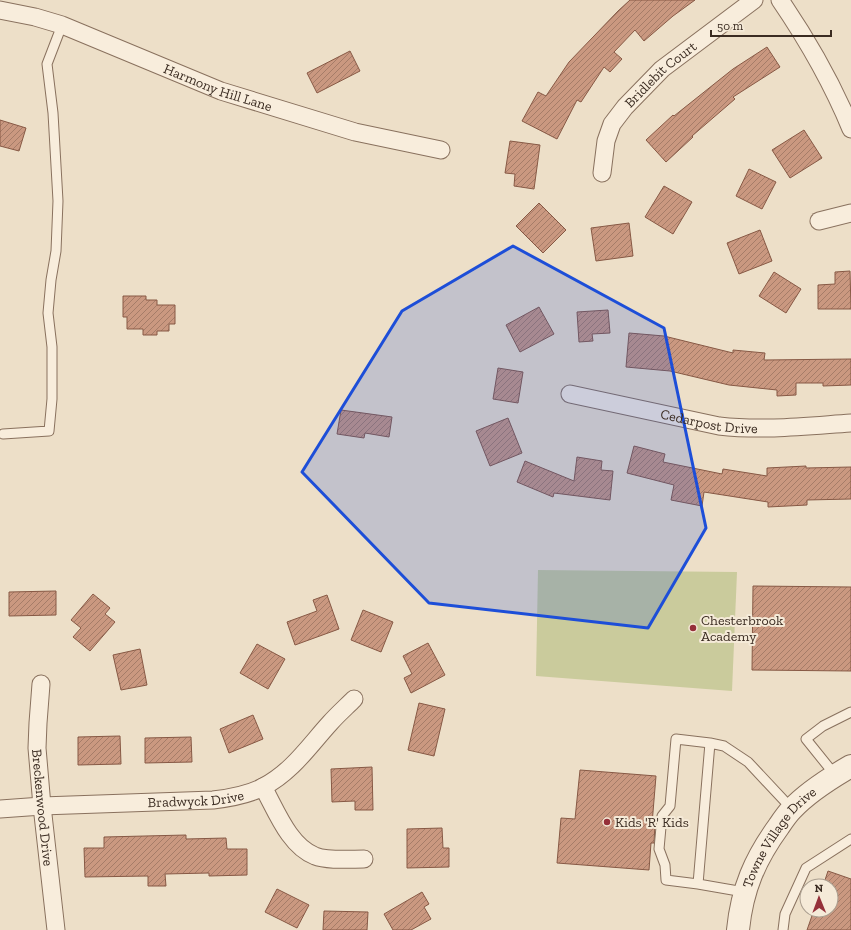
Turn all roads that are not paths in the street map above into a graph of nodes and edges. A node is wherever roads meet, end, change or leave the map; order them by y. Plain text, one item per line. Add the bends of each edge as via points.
1 (754, 0) edge
2 (780, 0) edge
3 (0, 10) edge
4 (62, 25) junction
5 (851, 129) edge
6 (441, 150) dead end
7 (602, 173) dead end
8 (851, 213) edge
9 (820, 221) dead end
10 (570, 394) dead end
11 (851, 423) edge
12 (3, 434) dead end
13 (41, 684) dead end
14 (354, 699) dead end
15 (851, 712) edge
16 (710, 743) junction
17 (843, 770) edge
18 (263, 787) junction
19 (42, 806) junction
20 (0, 809) edge
21 (792, 809) junction
22 (851, 839) edge
23 (364, 859) dead end
24 (698, 884) junction
25 (744, 892) junction
26 (56, 930) edge
27 (738, 930) edge
28 (783, 930) edge

1 - 7 street, Bridlebit Court via 662,69 625,107 612,124 606,141
2 - 5 street via 819,60
3 - 4 street, Harmony Hill Lane via 35,16
4 - 6 street, Harmony Hill Lane via 221,91 354,132
4 - 12 lane via 47,64 53,113 58,201 56,251 48,313 52,346 49,432
8 - 9 street
10 - 11 street, Cedarpost Drive via 719,426 766,429
13 - 19 street, Breckenwood Drive via 38,748
14 - 18 street, Bradwyck Drive via 298,761
15 - 17 lane via 823,726 806,739
16 - 21 lane via 724,746 748,762
16 - 24 lane
16 - 24 lane via 676,739 670,806 662,816 660,849 666,880
17 - 21 street, Towne Village Drive
18 - 19 street, Bradwyck Drive via 236,797 213,800
18 - 23 street via 287,831 304,850 316,857 338,860
19 - 20 street, Bradwyck Drive
19 - 26 street, Breckenwood Drive
21 - 25 street, Towne Village Drive via 766,844
22 - 28 lane via 806,868 785,914
24 - 25 lane
25 - 27 street, Towne Village Drive

